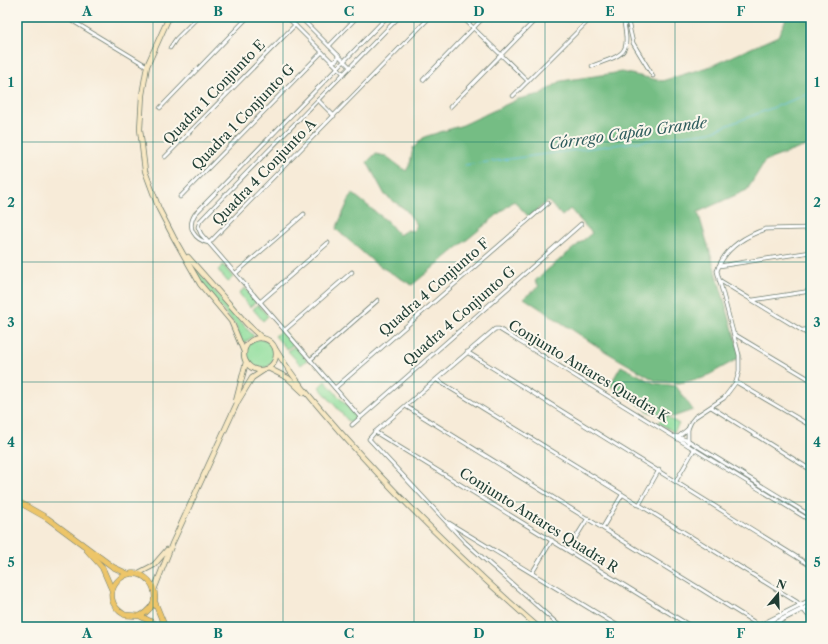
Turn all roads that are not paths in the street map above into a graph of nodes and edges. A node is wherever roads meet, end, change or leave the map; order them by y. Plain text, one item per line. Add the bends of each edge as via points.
1 (66, 17) edge
2 (169, 17) edge
3 (198, 17) edge
4 (248, 17) edge
5 (287, 17) edge
6 (357, 17) edge
7 (387, 17) edge
8 (399, 17) edge
9 (430, 17) edge
10 (462, 17) edge
11 (484, 17) edge
12 (538, 17) edge
13 (592, 17) edge
14 (623, 17) edge
15 (627, 17) edge
16 (302, 18) edge
17 (307, 24) junction
18 (295, 25) junction
19 (378, 26) junction
20 (473, 28) junction
21 (301, 31) junction
22 (384, 32) junction
23 (329, 46) junction
24 (170, 48) dead end
25 (322, 52) junction
26 (338, 55) junction
27 (501, 55) junction
28 (344, 61) junction
29 (332, 62) junction
30 (147, 66) junction
31 (592, 66) dead end
32 (338, 67) junction
33 (350, 67) junction
34 (344, 74) junction
35 (653, 76) dead end
36 (423, 80) dead end
37 (528, 81) junction
38 (513, 96) dead end
39 (318, 100) junction
40 (305, 101) junction
41 (311, 107) junction
42 (450, 107) dead end
43 (160, 108) dead end
44 (334, 116) junction
45 (165, 157) dead end
46 (220, 188) junction
47 (226, 194) junction
48 (180, 197) dead end
49 (548, 203) dead end
50 (304, 214) dead end
51 (581, 224) dead end
52 (811, 228) edge
53 (328, 242) dead end
54 (209, 243) junction
55 (181, 250) junction
56 (811, 252) edge
57 (719, 266) junction
58 (352, 272) dead end
59 (236, 273) junction
60 (719, 280) junction
61 (811, 291) edge
62 (378, 300) dead end
63 (753, 300) junction
64 (260, 302) junction
65 (811, 329) edge
66 (284, 330) junction
67 (803, 330) junction
68 (733, 334) junction
69 (811, 336) edge
70 (262, 338) junction
71 (276, 350) junction
72 (244, 352) junction
73 (467, 352) junction
74 (310, 360) junction
75 (246, 362) junction
76 (266, 369) junction
77 (437, 380) junction
78 (811, 380) edge
79 (736, 382) junction
80 (335, 388) junction
81 (316, 404) junction
82 (407, 407) junction
83 (711, 407) junction
84 (232, 414) junction
85 (360, 417) junction
86 (352, 424) dead end
87 (811, 426) edge
88 (688, 429) junction
89 (375, 432) junction
90 (677, 438) junction
91 (689, 441) junction
92 (688, 445) junction
93 (696, 447) junction
94 (659, 470) junction
95 (811, 470) edge
96 (676, 480) junction
97 (772, 495) junction
98 (622, 496) junction
99 (17, 501) edge
100 (638, 505) junction
101 (811, 516) edge
102 (588, 518) junction
103 (446, 521) junction
104 (811, 521) edge
105 (603, 526) junction
106 (470, 536) junction
107 (552, 540) junction
108 (79, 541) junction
109 (465, 542) junction
110 (172, 544) junction
111 (568, 550) junction
112 (811, 566) edge
113 (532, 573) junction
114 (128, 574) junction
115 (137, 574) junction
116 (112, 590) junction
117 (154, 590) junction
118 (154, 600) junction
119 (811, 600) edge
120 (811, 605) edge
121 (802, 607) junction
122 (140, 616) junction
123 (811, 619) edge
124 (769, 626) edge
125 (160, 627) edge
126 (165, 627) edge
127 (538, 627) edge
128 (561, 627) edge
129 (620, 627) edge
130 (692, 627) edge
131 (758, 627) edge

1 - 30 street
2 - 30 main road
3 - 24 street
4 - 43 street
5 - 18 street
6 - 23 street
7 - 19 street
8 - 22 street
9 - 44 street, Quadra 4 Conjunto A
10 - 20 street
11 - 20 street
12 - 27 street
13 - 37 street
14 - 31 street via 627,47 624,53
15 - 35 street via 633,43
16 - 17 street
17 - 21 street
17 - 23 street
18 - 21 street
18 - 45 street, Quadra 1 Conjunto E
19 - 22 street
19 - 28 street
20 - 27 street
20 - 36 street
21 - 25 street
22 - 33 street
23 - 26 street
25 - 29 street
25 - 48 street, Quadra 1 Conjunto G
26 - 28 street
26 - 29 street via 337,60
27 - 37 street
27 - 42 street
28 - 32 street
28 - 33 street
29 - 32 street
30 - 55 main road via 140,129 145,171 159,209
32 - 34 street
32 - 40 street
33 - 34 street
34 - 39 street
37 - 38 street
39 - 41 street
39 - 44 street
40 - 41 street
40 - 46 street
41 - 47 street
44 - 54 street, Quadra 4 Conjunto A
46 - 47 street
46 - 54 street via 195,214 192,222 194,235
47 - 54 street via 199,223 199,232
49 - 80 street, Quadra 4 Conjunto F
50 - 59 street
51 - 85 street, Quadra 4 Conjunto G
52 - 57 street via 766,229 749,235 729,251
53 - 64 street
54 - 59 street
55 - 70 main road
55 - 72 main road via 200,284 236,330
56 - 57 street
57 - 60 street
58 - 66 street
59 - 64 street
60 - 63 street
60 - 68 street
61 - 63 street
62 - 74 street
63 - 67 street
64 - 66 street
65 - 67 street
66 - 74 street
67 - 69 street
68 - 78 street
68 - 79 street via 740,364
70 - 71 main road via 271,342
70 - 72 main road via 248,343
71 - 76 main road via 275,360
71 - 81 main road
72 - 75 main road
73 - 77 street
73 - 90 street, Conjunto Antares Quadra K via 495,328 499,329
73 - 94 street
74 - 80 street
75 - 76 main road via 252,368
75 - 84 main road
76 - 81 main road via 288,378
76 - 84 main road via 252,378
77 - 82 street
77 - 98 street
79 - 83 street via 724,398
79 - 87 street
80 - 85 street
81 - 127 main road via 377,473 461,557
82 - 89 street
82 - 102 street
83 - 88 street via 695,417
83 - 95 street
84 - 110 main road
85 - 86 street, Quadra 4 Conjunto G
88 - 90 street
88 - 91 street
89 - 103 street via 370,440
89 - 107 street, Conjunto Antares Quadra R
90 - 91 street
90 - 92 street
91 - 92 street
91 - 93 street
92 - 93 street
93 - 96 street
93 - 97 street
94 - 96 street
94 - 100 street
96 - 112 street
97 - 101 street
97 - 104 street
98 - 100 street
98 - 105 street
99 - 108 main road
100 - 121 street
102 - 105 street
102 - 111 street
103 - 106 street
103 - 109 street
105 - 131 street via 754,622
106 - 109 street
106 - 113 street
107 - 111 street, Conjunto Antares Quadra R
107 - 113 street
108 - 114 main road via 114,567
108 - 116 main road via 102,567
109 - 128 street
110 - 115 main road via 154,565
110 - 117 main road
111 - 130 street, Conjunto Antares Quadra R
113 - 129 street
114 - 115 main road
114 - 116 main road via 118,580
115 - 117 main road via 146,578
116 - 122 main road via 112,600 117,609 125,615
117 - 118 main road
118 - 122 main road via 148,611
118 - 126 main road
119 - 121 street
120 - 121 street
121 - 123 street
121 - 124 street
122 - 125 main road
124 - 131 street

